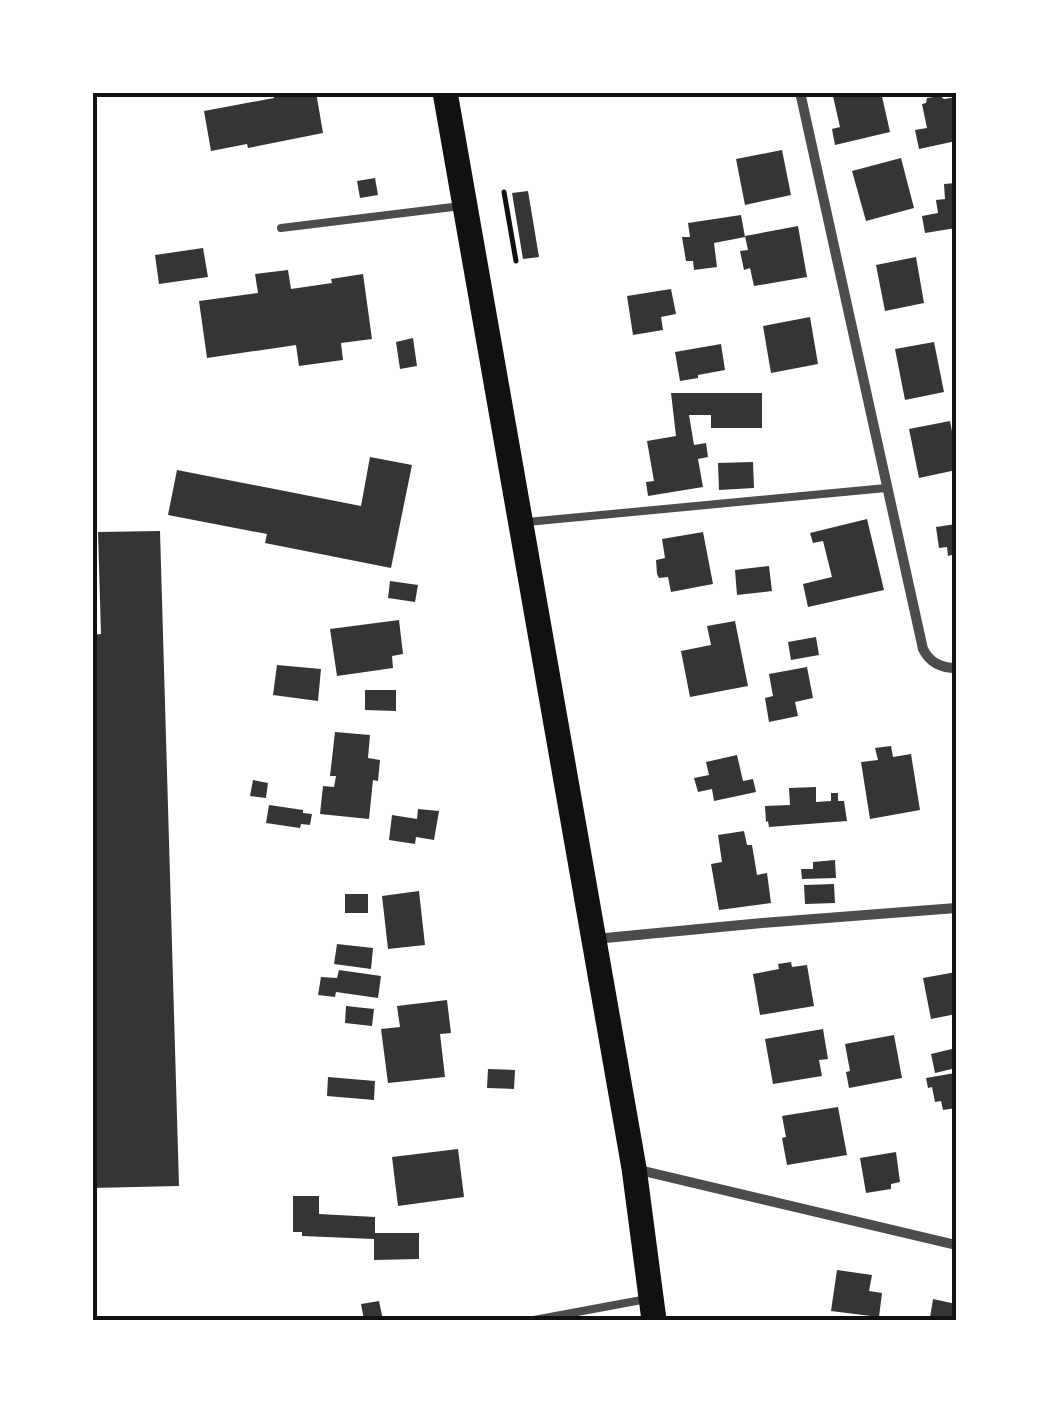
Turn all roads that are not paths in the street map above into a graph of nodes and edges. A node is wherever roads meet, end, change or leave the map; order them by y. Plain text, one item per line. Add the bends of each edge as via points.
1 (446, 92) edge
2 (800, 92) edge
3 (465, 205) junction
4 (280, 228) dead end
5 (886, 488) junction
6 (521, 522) junction
7 (956, 668) edge
8 (956, 908) edge
9 (594, 939) junction
10 (634, 1168) junction
11 (956, 1245) edge
12 (653, 1309) edge
13 (568, 1317) edge
14 (534, 1320) edge

1 - 3 main road
2 - 5 street
3 - 4 lane
3 - 6 main road
5 - 6 lane
5 - 7 street via 922,649 936,664
6 - 9 main road
8 - 9 street
9 - 10 main road
10 - 11 street
10 - 12 main road
12 - 13 lane
13 - 14 lane

